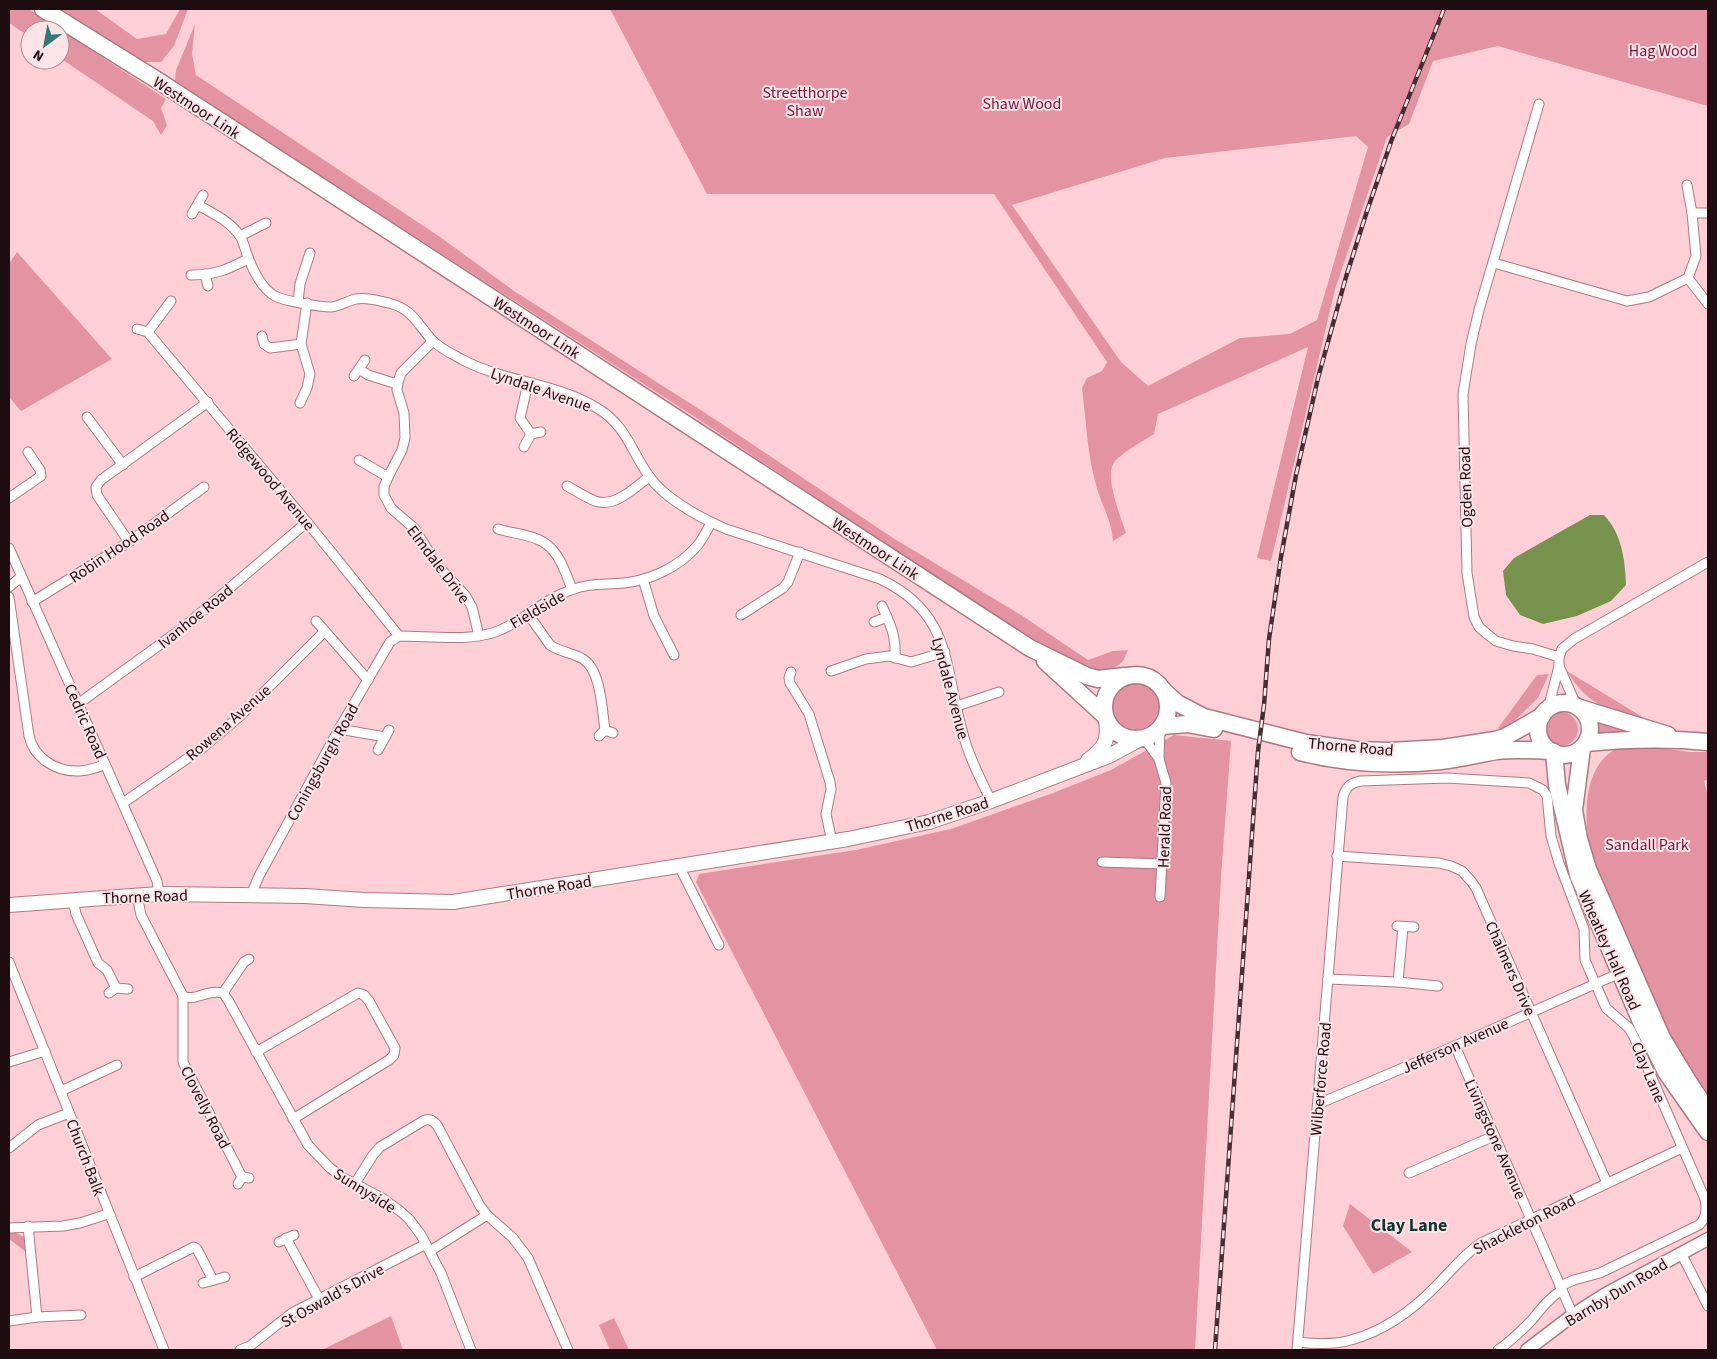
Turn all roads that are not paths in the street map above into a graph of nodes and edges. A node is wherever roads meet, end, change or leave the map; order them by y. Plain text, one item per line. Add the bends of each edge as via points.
1 (43, 9) edge
2 (1539, 104) dead end
3 (1687, 185) dead end
4 (203, 195) dead end
5 (198, 205) junction
6 (1692, 213) junction
7 (1708, 213) edge
8 (192, 214) dead end
9 (266, 223) dead end
10 (240, 236) junction
11 (310, 254) dead end
12 (248, 259) junction
13 (1494, 263) junction
14 (205, 274) junction
15 (190, 275) dead end
16 (1688, 278) junction
17 (208, 286) dead end
18 (171, 301) dead end
19 (303, 302) junction
20 (1708, 304) edge
21 (137, 329) dead end
22 (148, 332) junction
23 (262, 336) dead end
24 (432, 340) junction
25 (301, 344) junction
26 (365, 360) dead end
27 (528, 383) junction
28 (398, 384) junction
29 (208, 402) junction
30 (300, 403) dead end
31 (87, 417) dead end
32 (542, 432) dead end
33 (531, 434) junction
34 (524, 447) dead end
35 (28, 451) dead end
36 (359, 460) dead end
37 (123, 465) junction
38 (388, 477) junction
39 (649, 477) junction
40 (567, 486) dead end
41 (204, 487) dead end
42 (9, 498) edge
43 (307, 522) junction
44 (711, 523) junction
45 (498, 529) dead end
46 (129, 542) junction
47 (9, 548) edge
48 (800, 552) junction
49 (1708, 562) edge
50 (21, 577) junction
51 (643, 579) junction
52 (9, 587) edge
53 (572, 589) junction
54 (9, 597) edge
55 (32, 602) junction
56 (882, 606) dead end
57 (528, 614) junction
58 (740, 615) dead end
59 (887, 617) junction
60 (316, 621) dead end
61 (874, 622) dead end
62 (324, 632) junction
63 (399, 636) junction
64 (479, 636) junction
65 (1030, 648) junction
66 (945, 652) junction
67 (674, 655) dead end
68 (896, 658) junction
69 (1559, 661) junction
70 (831, 671) dead end
71 (791, 672) dead end
72 (1124, 676) junction
73 (368, 680) junction
74 (999, 692) dead end
75 (1165, 692) junction
76 (78, 704) junction
77 (956, 706) junction
78 (1578, 707) junction
79 (1545, 712) junction
80 (1105, 717) junction
81 (1161, 727) junction
82 (339, 729) junction
83 (606, 733) dead end
84 (1143, 738) junction
85 (1682, 740) junction
86 (1708, 742) edge
87 (1584, 745) junction
88 (378, 750) dead end
89 (1552, 751) junction
90 (1158, 760) junction
91 (106, 764) junction
92 (1075, 769) junction
93 (991, 801) junction
94 (123, 803) junction
95 (1342, 807) joint
96 (832, 842) junction
97 (1338, 856) junction
98 (1102, 862) dead end
99 (1163, 864) junction
100 (679, 866) junction
101 (159, 894) junction
102 (138, 895) junction
103 (253, 895) junction
104 (1160, 896) dead end
105 (73, 900) junction
106 (9, 905) edge
107 (1414, 927) dead end
108 (719, 944) dead end
109 (249, 959) dead end
110 (9, 962) edge
111 (1620, 972) junction
112 (1328, 979) junction
113 (1398, 982) junction
114 (1595, 984) junction
115 (1438, 986) dead end
116 (128, 990) dead end
117 (223, 994) junction
118 (183, 996) junction
119 (1530, 1011) junction
120 (1455, 1046) junction
121 (45, 1052) junction
122 (256, 1052) junction
123 (10, 1063) edge
124 (117, 1065) dead end
125 (61, 1091) junction
126 (1318, 1104) junction
127 (1708, 1111) edge
128 (69, 1113) junction
129 (293, 1119) junction
130 (1708, 1132) edge
131 (1494, 1136) junction
132 (9, 1148) edge
133 (1682, 1148) junction
134 (1409, 1173) dead end
135 (243, 1180) dead end
136 (1607, 1182) junction
137 (354, 1185) junction
138 (108, 1214) junction
139 (487, 1215) junction
140 (1531, 1220) junction
141 (28, 1226) junction
142 (9, 1228) edge
143 (286, 1239) dead end
144 (1708, 1239) edge
145 (428, 1247) junction
146 (1681, 1253) junction
147 (134, 1277) junction
148 (225, 1277) dead end
149 (212, 1280) junction
150 (203, 1283) dead end
151 (1561, 1288) junction
152 (319, 1299) junction
153 (1708, 1306) edge
154 (81, 1315) dead end
155 (1573, 1315) junction
156 (37, 1317) junction
157 (9, 1321) edge
158 (1298, 1346) edge
159 (164, 1350) edge
160 (240, 1350) edge
161 (471, 1350) edge
162 (568, 1350) edge
163 (1498, 1350) edge
164 (1527, 1350) edge

1 - 65 highway, Westmoor Link
2 - 13 street, Ogden Road
3 - 6 street
4 - 5 street
5 - 8 street
5 - 10 street, Lyndale Avenue via 228,223
6 - 7 street
6 - 16 street via 1696,256
9 - 10 street
10 - 12 street, Lyndale Avenue
11 - 19 street via 300,284
12 - 14 street via 222,272
12 - 19 street, Lyndale Avenue via 269,292 284,300
13 - 16 street via 1627,301 1649,297
13 - 69 street, Ogden Road via 1471,344 1463,394 1467,573 1474,617 1496,641 1533,649
14 - 15 street
14 - 17 street
16 - 20 street
18 - 22 street
19 - 24 street, Lyndale Avenue via 329,307 367,299 399,306 408,311
19 - 25 street
21 - 22 street
22 - 29 street, Ridgewood Avenue
23 - 25 street via 264,344 270,348
24 - 27 street, Lyndale Avenue via 464,361
24 - 28 street via 401,372
25 - 30 street via 310,374
26 - 28 street via 356,373
27 - 33 street via 520,418
27 - 39 street, Lyndale Avenue via 587,402 610,417 624,431
28 - 38 street, Elmdale Drive via 405,438
29 - 37 street
29 - 43 street, Ridgewood Avenue
31 - 37 street
32 - 33 street
33 - 34 street
35 - 42 street via 41,476
36 - 38 street
37 - 46 street via 96,487 97,495
38 - 64 street, Elmdale Drive via 384,487 386,501 415,530 437,565 465,595 472,607
39 - 40 street via 622,497 608,502 593,500
39 - 44 street, Lyndale Avenue via 676,501
41 - 46 street, Robin Hood Road
43 - 63 street, Ridgewood Avenue
43 - 76 street, Ivanhoe Road via 184,627
44 - 48 street, Lyndale Avenue
44 - 51 street, Fieldside via 688,555 660,573
45 - 53 street via 536,538 550,547 560,560
46 - 55 street, Robin Hood Road
47 - 50 street, Cedric Road
48 - 58 street via 783,588
48 - 66 street, Lyndale Avenue via 880,580 903,593 929,619
49 - 69 street via 1574,639 1562,649
50 - 52 street
50 - 55 street, Cedric Road
51 - 53 street, Fieldside
51 - 67 street via 654,616
53 - 57 street, Fieldside via 556,595
54 - 91 street via 29,736 34,750 50,764 66,769 77,771
55 - 76 street, Cedric Road
56 - 59 street
57 - 64 street, Fieldside via 497,632
57 - 83 street via 550,645 583,659 592,667
59 - 61 street
59 - 68 street via 896,642
60 - 62 street
62 - 73 street
62 - 94 street, Rowena Avenue via 258,699 207,743
63 - 64 street, Fieldside
63 - 73 street, Coningsburgh Road via 390,642
65 - 72 highway, Westmoor Link via 1087,676 1098,679
65 - 80 highway, Westmoor Link
66 - 68 street via 917,661
66 - 77 street, Lyndale Avenue
68 - 70 street via 866,659
69 - 78 street
69 - 79 street
71 - 96 street via 790,683 809,714 830,782 826,814
72 - 75 highway via 1144,676 1154,680
72 - 80 highway via 1107,692
73 - 82 street, Coningsburgh Road
74 - 77 street
75 - 79 highway, Thorne Road via 1204,717 1306,743 1356,750 1443,748 1496,740
75 - 81 highway via 1168,709
76 - 91 street, Cedric Road
77 - 93 street, Lyndale Avenue via 967,746
78 - 79 highway via 1561,703
78 - 85 highway
78 - 87 highway via 1590,724
79 - 89 highway via 1538,725 1539,735
80 - 84 highway via 1121,735
80 - 92 main road via 1108,730 1103,747
81 - 84 highway
81 - 89 highway, Thorne Road via 1178,724 1200,726 1315,756 1357,763 1436,762 1499,751
81 - 90 street, Herald Road
82 - 88 street via 387,734
82 - 103 street, Coningsburgh Road via 259,876
84 - 90 street, Herald Road
84 - 92 main road
85 - 86 highway
85 - 87 highway via 1620,739
87 - 89 highway via 1568,754
87 - 127 highway, Wheatley Hall Road via 1574,810 1588,869 1662,1038
89 - 111 highway, Wheatley Hall Road via 1578,875
90 - 99 street, Herald Road via 1166,783
91 - 94 street, Cedric Road
92 - 93 main road, Thorne Road
93 - 96 main road, Thorne Road via 929,822
94 - 101 street, Cedric Road via 157,881
95 - 97 street, Wilberforce Road
95 - 114 street, Clay Lane via 1345,790 1351,783 1360,781 1447,778 1530,783 1543,790 1547,796 1551,836 1584,929 1584,960
96 - 100 main road, Thorne Road
97 - 112 street, Wilberforce Road
97 - 119 street, Chalmers Drive via 1439,863 1462,871 1476,888
98 - 99 street
99 - 104 street, Herald Road
100 - 103 main road, Thorne Road via 453,902
100 - 108 street
101 - 102 main road, Thorne Road
101 - 103 main road, Thorne Road
102 - 105 main road, Thorne Road
102 - 118 street, Clovelly Road via 141,915
105 - 106 main road, Thorne Road
105 - 116 street via 98,963 107,970 113,991
107 - 113 street via 1400,927
109 - 117 street
110 - 121 street, Church Balk
111 - 114 street, Jefferson Avenue
111 - 130 highway, Wheatley Hall Road via 1666,1072
112 - 113 street
112 - 126 street, Wilberforce Road
113 - 115 street
114 - 119 street, Jefferson Avenue
114 - 133 street, Clay Lane via 1606,1008 1629,1028 1634,1037
117 - 118 street via 208,992 194,998
117 - 122 street, Sunnyside
118 - 135 street, Clovelly Road via 182,1062
119 - 120 street, Jefferson Avenue
119 - 136 street, Chalmers Drive
120 - 126 street, Jefferson Avenue
120 - 131 street, Livingstone Avenue
121 - 123 street
121 - 125 street, Church Balk
122 - 129 street, Sunnyside
122 - 129 street via 358,992 369,1001 395,1048 394,1056 389,1060
124 - 125 street
125 - 128 street, Church Balk
126 - 158 street, Wilberforce Road
128 - 132 street via 38,1125
128 - 138 street, Church Balk
129 - 137 street, Sunnyside via 314,1152
131 - 134 street
131 - 140 street, Livingstone Avenue
133 - 136 street, Shackleton Road
133 - 151 street, Clay Lane via 1705,1199 1707,1206 1703,1221 1600,1273 1574,1280
136 - 140 street, Shackleton Road
137 - 139 street via 380,1147 431,1119 437,1124
137 - 145 street, Sunnyside via 400,1211
138 - 141 street via 63,1226
138 - 147 street, Church Balk
139 - 145 street, St Oswald's Drive
139 - 162 street via 513,1238 528,1258
140 - 151 street, Livingstone Avenue
140 - 158 street, Shackleton Road via 1490,1238 1467,1253 1426,1296 1389,1324 1351,1340
141 - 142 street
141 - 156 street
143 - 152 street
144 - 146 street, Barnby Dun Road
145 - 152 street, St Oswald's Drive
145 - 161 street, Sunnyside
146 - 153 street
146 - 155 street, Barnby Dun Road
147 - 149 street via 196,1247
147 - 159 street, Church Balk
148 - 149 street
149 - 150 street
151 - 155 street, Livingstone Avenue
151 - 163 street
152 - 160 street, St Oswald's Drive via 292,1312 250,1346
154 - 156 street
155 - 164 street, Barnby Dun Road
156 - 157 street

